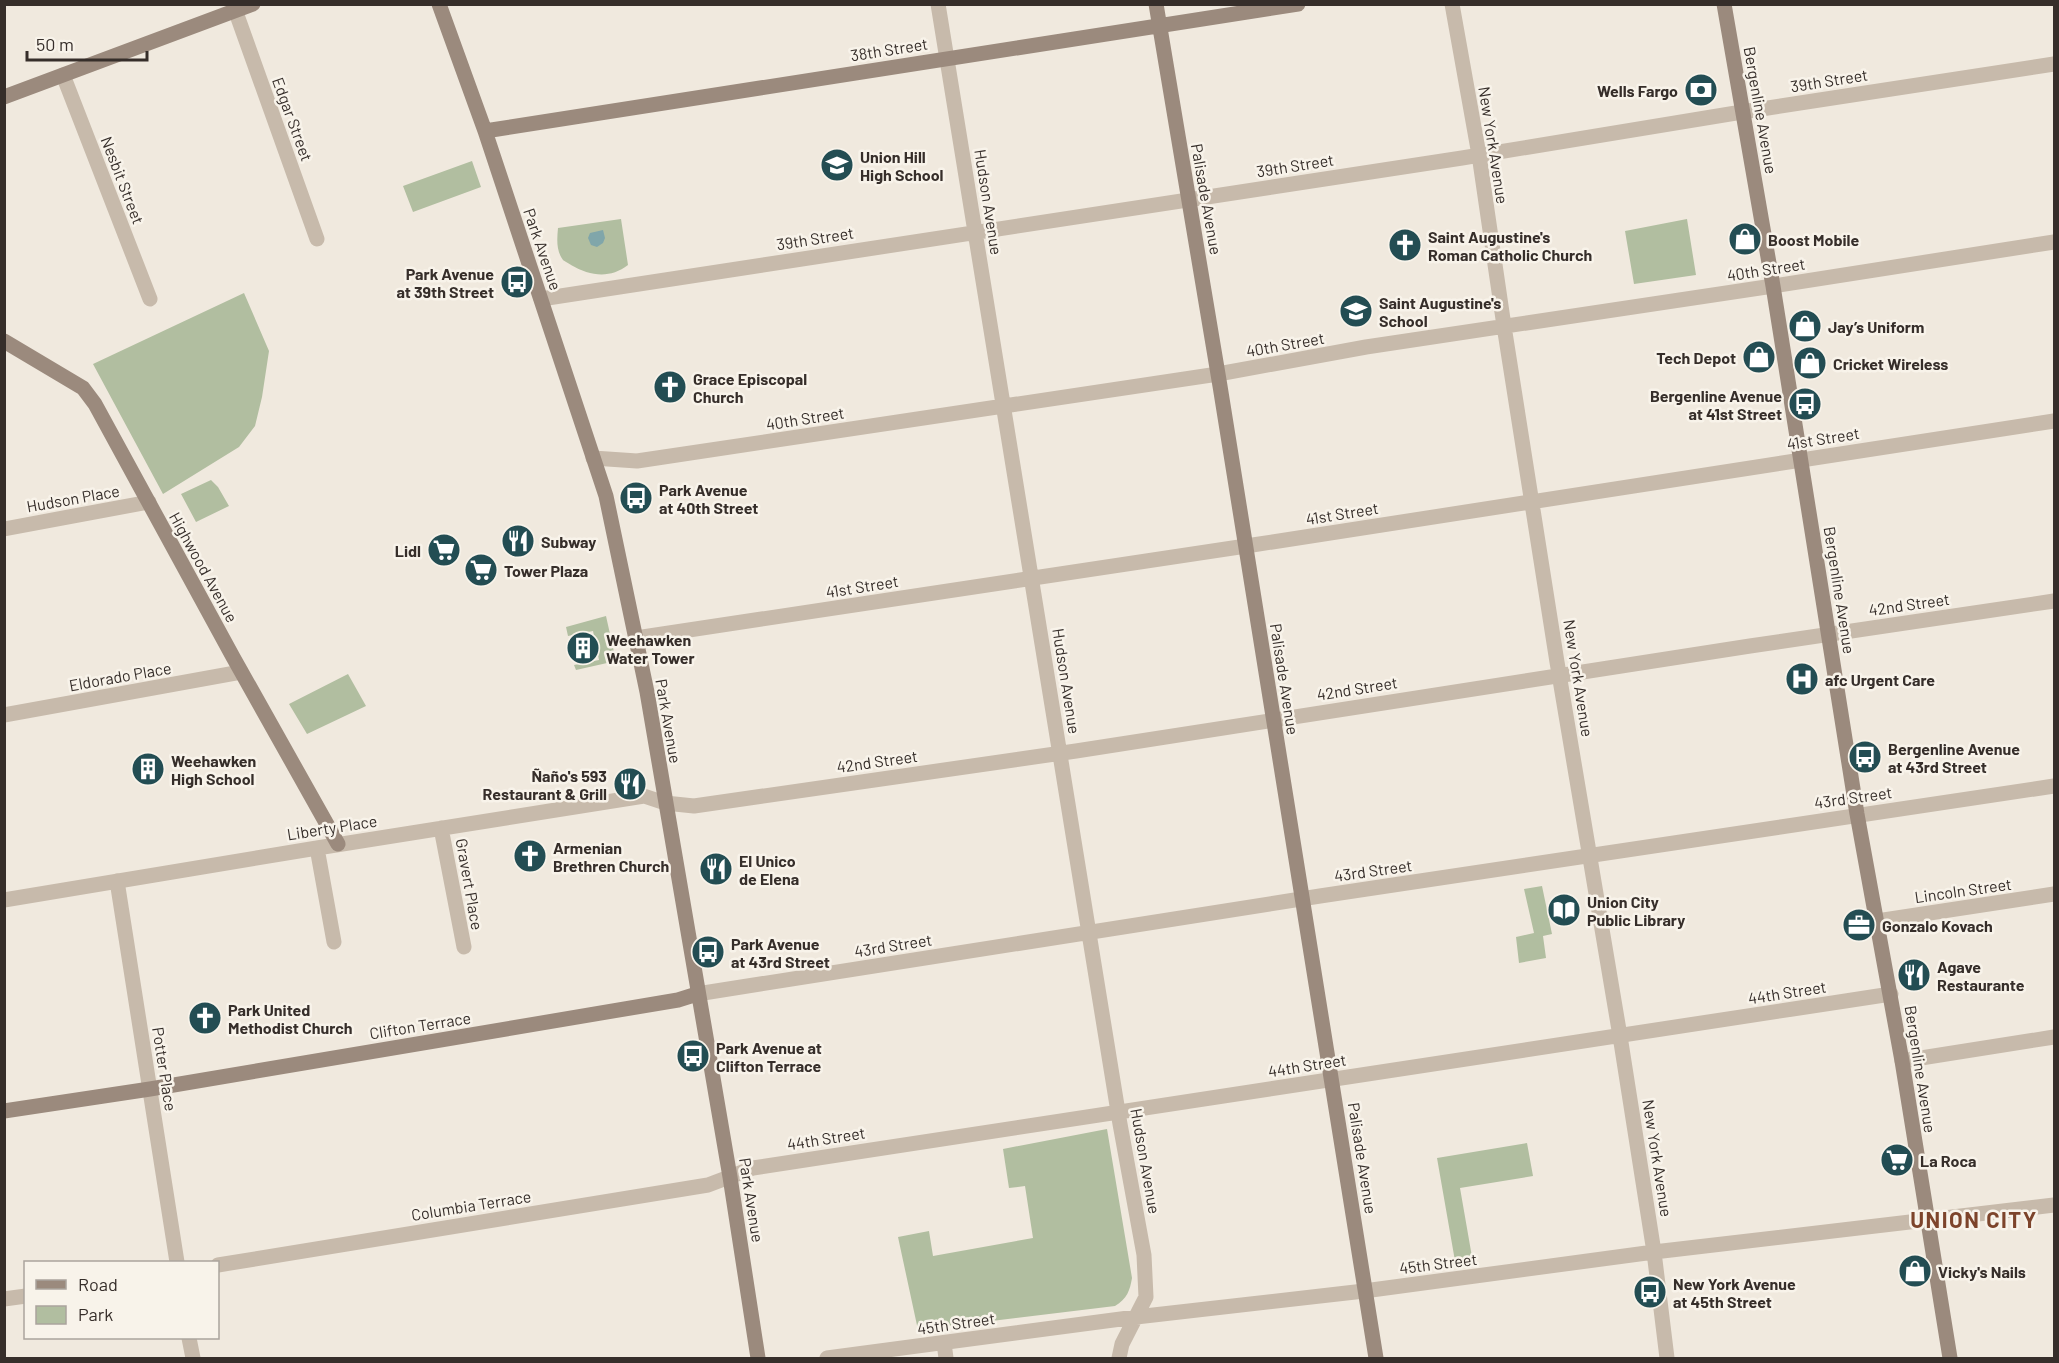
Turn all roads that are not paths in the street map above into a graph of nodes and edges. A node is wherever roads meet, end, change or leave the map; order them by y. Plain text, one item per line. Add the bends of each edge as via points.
1 (253, 4) edge
2 (439, 4) edge
3 (938, 4) edge
4 (1156, 4) edge
5 (1298, 4) edge
6 (1452, 4) edge
7 (1724, 4) edge
8 (234, 8) edge
9 (1159, 26) junction
10 (948, 58) junction
11 (2055, 64) edge
12 (63, 75) junction
13 (4, 97) edge
14 (1742, 112) junction
15 (485, 131) junction
16 (1479, 155) junction
17 (1189, 199) junction
18 (975, 232) junction
19 (317, 239) dead end
20 (2055, 242) edge
21 (1773, 286) junction
22 (150, 299) dead end
23 (542, 299) junction
24 (1504, 326) junction
25 (4, 341) edge
26 (1218, 374) junction
27 (1004, 406) junction
28 (2055, 421) edge
29 (593, 458) junction
30 (1800, 460) junction
31 (1532, 501) junction
32 (148, 502) junction
33 (4, 529) edge
34 (1246, 546) junction
35 (1033, 578) junction
36 (2055, 601) edge
37 (1829, 634) junction
38 (636, 638) junction
39 (241, 672) junction
40 (1560, 675) junction
41 (4, 715) edge
42 (1273, 719) junction
43 (1060, 753) junction
44 (2055, 786) edge
45 (665, 802) junction
46 (1857, 814) junction
47 (441, 828) junction
48 (338, 844) junction
49 (316, 848) junction
50 (1590, 856) junction
51 (117, 881) junction
52 (2055, 894) edge
53 (1303, 898) junction
54 (4, 900) edge
55 (1877, 921) junction
56 (1090, 933) junction
57 (334, 942) dead end
58 (464, 947) dead end
59 (698, 994) junction
60 (1891, 994) junction
61 (1620, 1036) junction
62 (2055, 1037) edge
63 (1902, 1061) junction
64 (1332, 1079) junction
65 (150, 1089) junction
66 (4, 1111) edge
67 (1119, 1112) junction
68 (730, 1176) junction
69 (2055, 1205) edge
70 (1928, 1221) junction
71 (1654, 1252) junction
72 (177, 1261) edge
73 (219, 1265) edge
74 (1364, 1291) junction
75 (24, 1296) edge
76 (4, 1299) edge
77 (1136, 1317) junction
78 (189, 1339) edge
79 (944, 1343) junction
80 (193, 1359) edge
81 (758, 1359) edge
82 (827, 1359) edge
83 (946, 1359) edge
84 (1119, 1359) edge
85 (1376, 1359) edge
86 (1667, 1359) edge
87 (1950, 1359) edge

1 - 8 street
2 - 15 street, Park Avenue
3 - 10 street, Hudson Avenue
4 - 9 street, Palisade Avenue
5 - 9 street, 38th Street
6 - 16 street, New York Avenue
7 - 14 street, Bergenline Avenue
8 - 12 street
8 - 19 street, Edgar Street
9 - 10 street, 38th Street
9 - 17 street, Palisade Avenue
10 - 15 street, 38th Street
10 - 18 street, Hudson Avenue
11 - 14 street, 39th Street
12 - 13 street
12 - 22 street, Nesbit Street
14 - 16 street, 39th Street
14 - 21 street, Bergenline Avenue
15 - 23 street, Park Avenue
16 - 17 street, 39th Street
16 - 24 street, New York Avenue
17 - 18 street, 39th Street
17 - 26 street, Palisade Avenue
18 - 23 street, 39th Street
18 - 27 street, Hudson Avenue
20 - 21 street, 40th Street
21 - 24 street, 40th Street
21 - 30 street, Bergenline Avenue
23 - 29 street, Park Avenue
24 - 26 street, 40th Street
24 - 31 street, New York Avenue
25 - 32 street, Highwood Avenue via 83,388
26 - 27 street, 40th Street
26 - 34 street, Palisade Avenue
27 - 29 street, 40th Street via 637,461
27 - 35 street, Hudson Avenue
28 - 30 street, 41st Street
29 - 38 street, Park Avenue via 606,496
30 - 31 street, 41st Street
30 - 37 street, Bergenline Avenue
31 - 34 street, 41st Street
31 - 40 street, New York Avenue
32 - 33 street, Hudson Place
32 - 39 street, Highwood Avenue
34 - 35 street, 41st Street
34 - 42 street, Palisade Avenue
35 - 38 street, 41st Street
35 - 43 street, Hudson Avenue
36 - 37 street, 42nd Street
37 - 40 street, 42nd Street
37 - 46 street, Bergenline Avenue
38 - 45 street, Park Avenue
39 - 41 street, Eldorado Place
39 - 48 street, Highwood Avenue
40 - 42 street, 42nd Street
40 - 50 street, New York Avenue
42 - 43 street, 42nd Street
42 - 53 street, Palisade Avenue
43 - 45 street, 42nd Street via 694,806
43 - 56 street, Hudson Avenue
44 - 46 street, 43rd Street
45 - 47 street, Liberty Place via 644,796
45 - 59 street, Park Avenue
46 - 50 street, 43rd Street
46 - 55 street, Bergenline Avenue
47 - 48 street, Liberty Place
47 - 58 street, Gravert Place
48 - 49 street, Liberty Place
49 - 51 street, Liberty Place
49 - 57 street
50 - 53 street, 43rd Street
50 - 61 street, New York Avenue
51 - 54 street, Liberty Place
51 - 65 street, Potter Place
52 - 55 street, Lincoln Street
53 - 56 street, 43rd Street
53 - 64 street, Palisade Avenue
55 - 60 street, Bergenline Avenue
56 - 59 street, 43rd Street
56 - 67 street, Hudson Avenue
59 - 65 street, Clifton Terrace
59 - 68 street, Park Avenue
60 - 61 street, 44th Street
60 - 63 street, Bergenline Avenue
61 - 64 street, 44th Street
61 - 71 street, New York Avenue
62 - 63 street
63 - 70 street, Bergenline Avenue
64 - 67 street, 44th Street
64 - 74 street, Palisade Avenue
65 - 66 street, Clifton Terrace
65 - 72 street, Potter Place
67 - 68 street, 44th Street via 753,1168
67 - 77 street, Hudson Avenue via 1144,1255 1146,1297
68 - 73 street, Columbia Terrace via 708,1185
68 - 81 street, Park Avenue
69 - 70 street, 45th Street
70 - 71 street, 45th Street
70 - 87 street, Bergenline Avenue
71 - 74 street, 45th Street
71 - 86 street, New York Avenue
74 - 77 street, 45th Street
74 - 85 street, Palisade Avenue
75 - 76 street
77 - 79 street, 45th Street
77 - 84 street, Hudson Avenue
78 - 80 street
79 - 82 street, 45th Street
79 - 83 street

